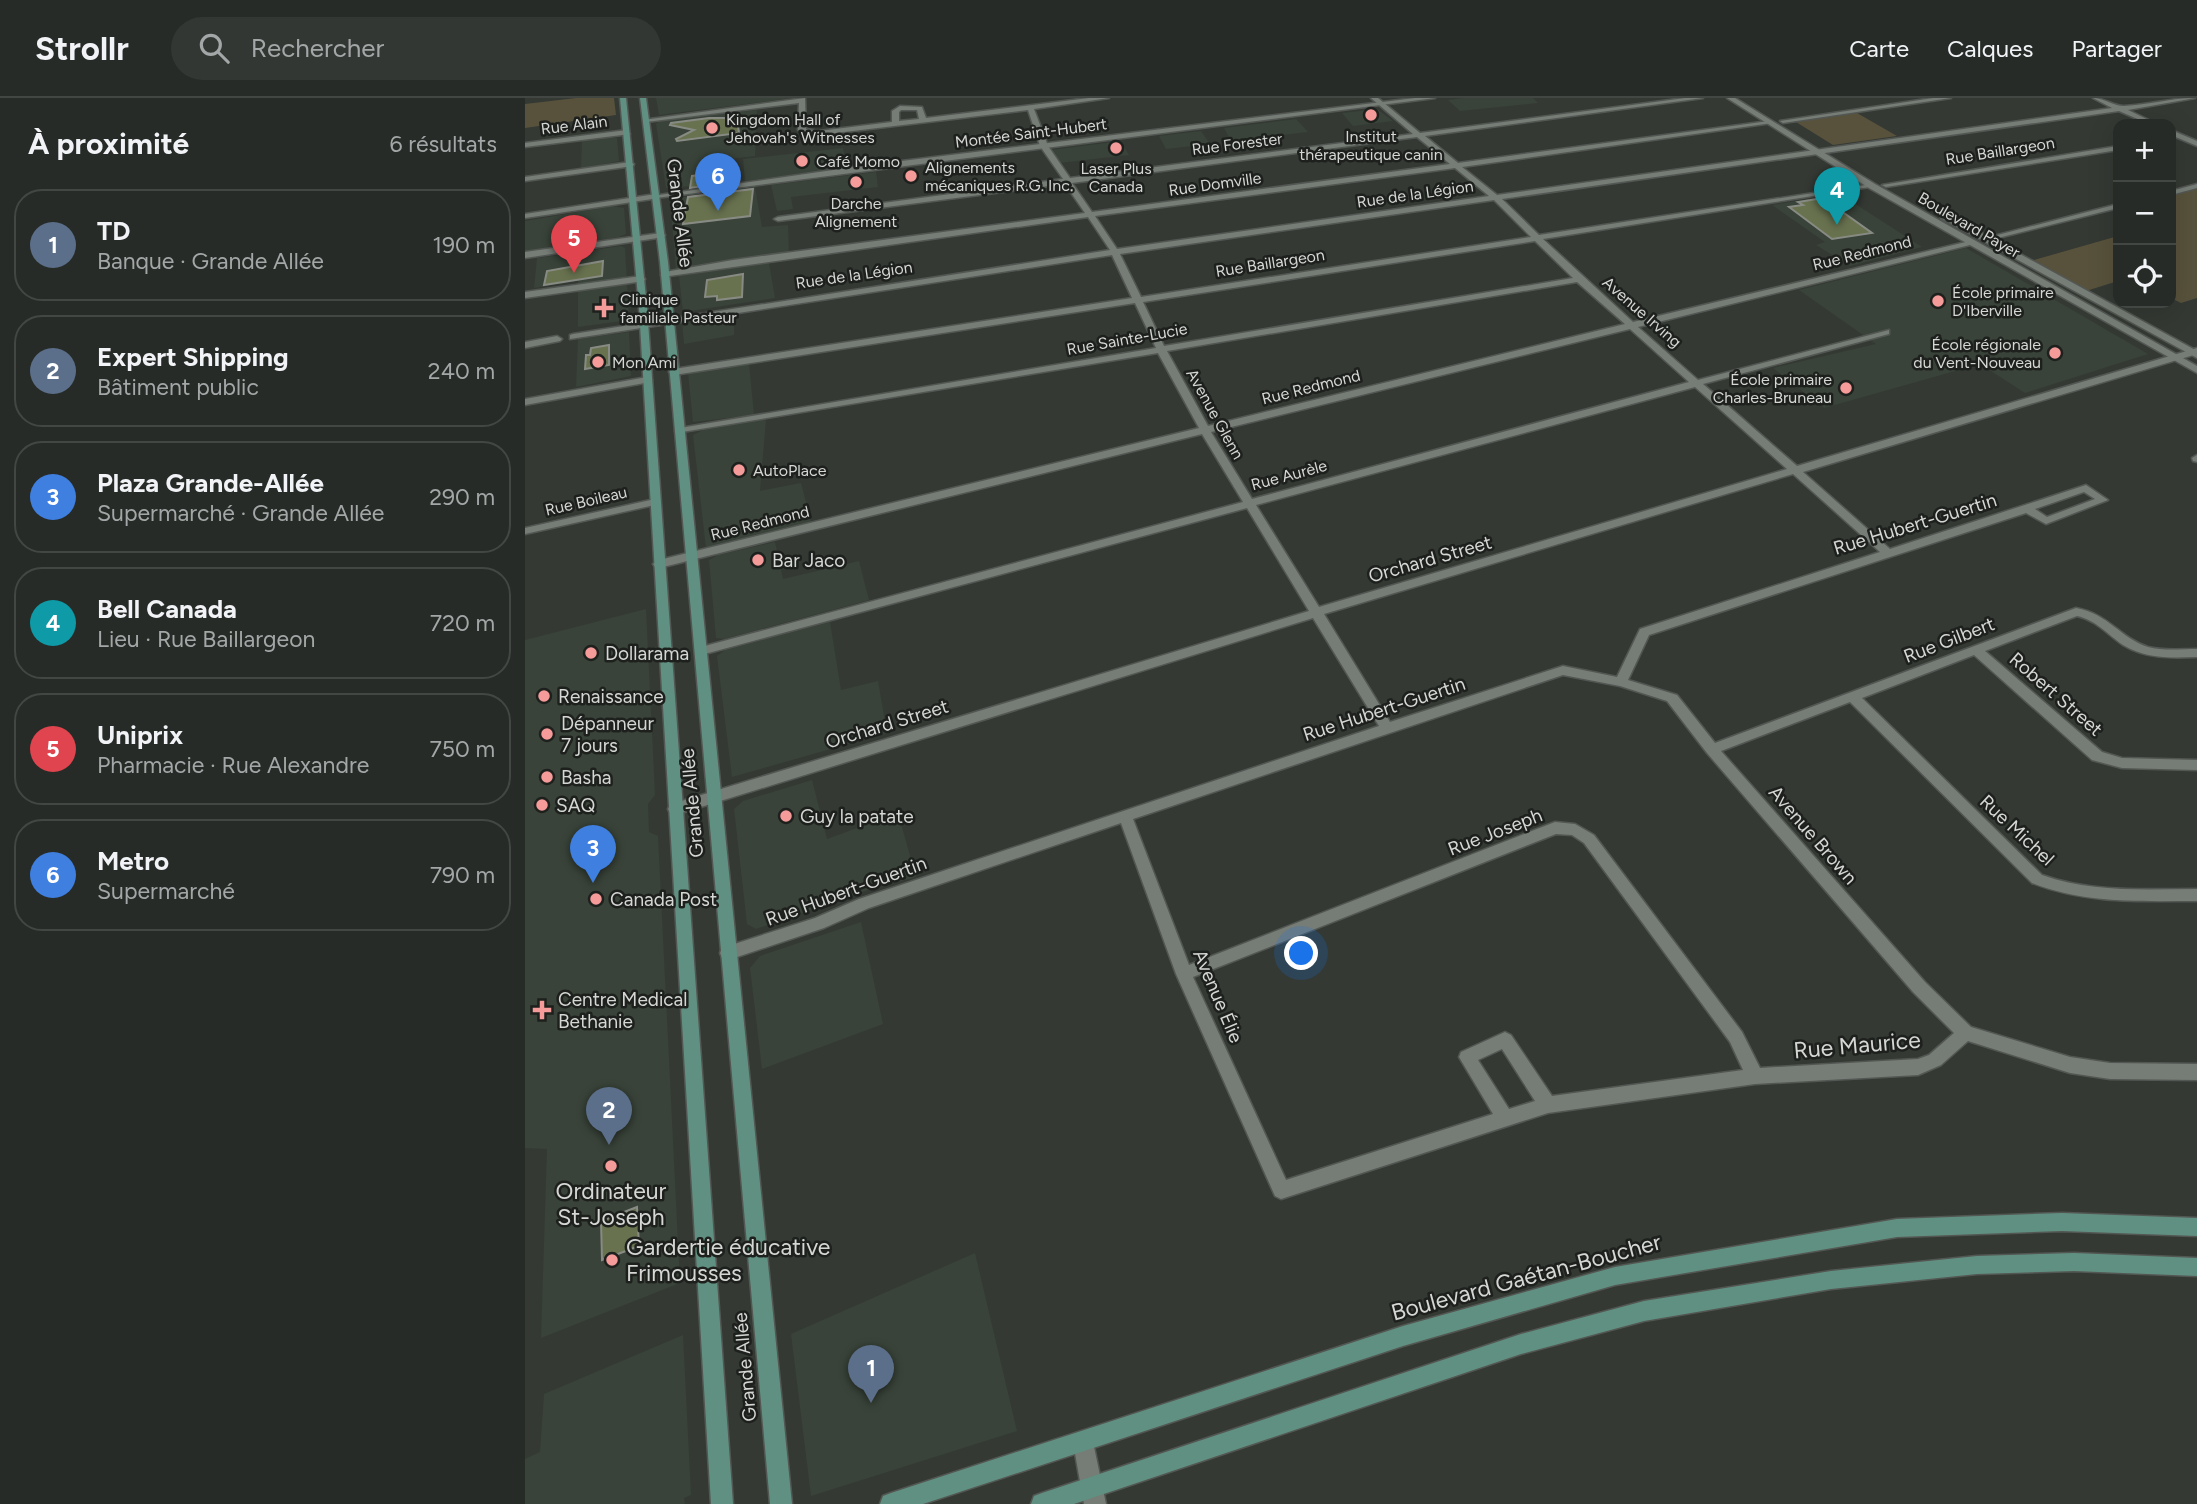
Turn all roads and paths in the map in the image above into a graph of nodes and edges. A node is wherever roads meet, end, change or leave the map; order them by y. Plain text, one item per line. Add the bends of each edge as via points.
1 (623, 98) edge
2 (643, 98) edge
3 (1106, 98) edge
4 (1432, 98) edge
5 (1700, 98) edge
6 (1730, 98) edge
7 (1747, 98) edge
8 (1948, 98) edge
9 (2096, 98) edge
10 (2192, 98) edge
11 (802, 99) edge
12 (1377, 101) edge
13 (1030, 107) junction
14 (2120, 109) junction
15 (2143, 119) edge
16 (646, 120) junction
17 (923, 120) junction
18 (1783, 121) junction
19 (896, 123) junction
20 (1769, 123) junction
21 (627, 132) junction
22 (1417, 135) junction
23 (2176, 135) edge
24 (2197, 135) edge
25 (2182, 138) junction
26 (2176, 139) edge
27 (525, 145) edge
28 (2197, 145) edge
29 (1044, 146) junction
30 (2113, 149) edge
31 (1829, 150) junction
32 (1815, 151) junction
33 (629, 164) junction
34 (1454, 165) junction
35 (525, 179) edge
36 (1065, 181) junction
37 (1887, 185) junction
38 (1872, 186) junction
39 (2197, 186) edge
40 (2176, 191) edge
41 (656, 196) junction
42 (1496, 198) junction
43 (633, 200) junction
44 (2113, 207) edge
45 (525, 216) edge
46 (1090, 216) junction
47 (778, 219) dead end
48 (661, 235) junction
49 (1539, 237) junction
50 (638, 239) junction
51 (1986, 239) junction
52 (1971, 242) junction
53 (1115, 252) junction
54 (525, 255) edge
55 (665, 275) junction
56 (641, 279) junction
57 (1579, 279) junction
58 (525, 295) edge
59 (1139, 299) junction
60 (669, 319) junction
61 (643, 324) junction
62 (1633, 325) junction
63 (1886, 331) dead end
64 (573, 337) dead end
65 (557, 339) dead end
66 (525, 345) edge
67 (1161, 349) junction
68 (2196, 353) edge
69 (2178, 359) junction
70 (2197, 370) edge
71 (674, 372) junction
72 (646, 380) junction
73 (1698, 381) junction
74 (525, 402) edge
75 (1204, 429) junction
76 (680, 431) junction
77 (1797, 472) junction
78 (655, 502) junction
79 (1248, 502) junction
80 (2027, 509) junction
81 (525, 531) edge
82 (1888, 552) junction
83 (691, 557) junction
84 (659, 564) junction
85 (1318, 612) junction
86 (1976, 650) junction
87 (701, 651) junction
88 (2197, 653) edge
89 (1621, 682) junction
90 (1853, 697) junction
91 (1387, 728) junction
92 (1712, 749) junction
93 (2197, 765) edge
94 (715, 797) junction
95 (675, 808) junction
96 (1125, 816) junction
97 (2197, 895) edge
98 (728, 953) junction
99 (1184, 974) junction
100 (1966, 1033) junction
101 (2197, 1072) edge
102 (1755, 1076) junction
103 (1548, 1105) junction
104 (1504, 1118) junction
105 (1281, 1190) joint
106 (2197, 1227) edge
107 (2197, 1267) edge
108 (1083, 1442) junction
109 (1093, 1496) edge
110 (722, 1504) edge
111 (781, 1504) edge
112 (891, 1504) edge
113 (1042, 1504) edge

1 - 21 main road, Grande Allée
2 - 16 main road, Grande Allée
3 - 13 street
4 - 12 street, Montée Saint-Hubert
5 - 22 street, Rue Forester
6 - 20 street, Boulevard Payer
7 - 18 street, Boulevard Payer
8 - 18 street
9 - 14 street
10 - 14 street, Rue de la Légion
11 - 16 street
11 - 19 street via 802,130
12 - 22 street, Avenue Irving
12 - 29 street, Montée Saint-Hubert
13 - 17 street
13 - 29 street, Avenue Glenn
14 - 15 street
14 - 31 street, Rue de la Légion
16 - 41 main road, Grande Allée
17 - 19 street
17 - 19 street via 920,108 900,108 895,111
18 - 31 street, Boulevard Payer
20 - 32 street, Boulevard Payer
20 - 34 street, Rue Domville
21 - 27 street, Rue Alain
21 - 33 main road, Grande Allée
22 - 34 street, Avenue Irving
22 - 36 street, Rue Forester
23 - 25 street
24 - 25 street
25 - 26 street
25 - 28 street
29 - 36 street, Avenue Glenn
29 - 41 street, Montée Saint-Hubert
30 - 37 street, Rue Baillargeon
31 - 32 street, Rue de la Légion
31 - 37 street, Boulevard Payer
32 - 38 street, Boulevard Payer
32 - 42 street, Rue de la Légion
33 - 35 street
33 - 43 main road, Grande Allée
34 - 42 street, Avenue Irving
34 - 46 street, Rue Domville
36 - 46 street, Avenue Glenn
36 - 47 street, Rue Forester
37 - 51 street, Boulevard Payer
38 - 49 street, Rue Baillargeon
38 - 52 street, Boulevard Payer
39 - 40 street
41 - 43 street, Montée Saint-Hubert
41 - 48 main road, Grande Allée
42 - 49 street, Avenue Irving
42 - 53 street, Rue de la Légion
43 - 45 street, Montée Saint-Hubert
43 - 50 main road, Grande Allée
44 - 51 street
46 - 53 street, Avenue Glenn
46 - 55 street, Rue Domville
48 - 50 street
48 - 55 main road, Grande Allée
49 - 57 street, Avenue Irving
49 - 59 street, Rue Baillargeon
50 - 54 street
50 - 56 main road, Grande Allée
51 - 68 street, Boulevard Payer
52 - 62 street, Rue Redmond
52 - 69 street, Boulevard Payer
53 - 59 street, Avenue Glenn
53 - 60 street, Rue de la Légion
55 - 60 main road, Grande Allée
56 - 58 street
56 - 61 main road, Grande Allée
57 - 62 street, Avenue Irving
57 - 67 street, Rue Sainte-Lucie
59 - 67 street, Avenue Glenn
59 - 71 street, Rue Baillargeon
60 - 61 street, Rue de la Légion
60 - 71 main road, Grande Allée
61 - 64 street, Rue de la Légion
61 - 72 main road, Grande Allée
62 - 73 street, Avenue Irving
62 - 75 street, Rue Redmond
63 - 73 street, Rue Aurèle
65 - 66 street
67 - 75 street, Avenue Glenn
67 - 76 street, Rue Sainte-Lucie
68 - 69 street, Orchard Street
69 - 70 street, Boulevard Payer
69 - 77 street, Orchard Street
71 - 76 main road, Grande Allée
72 - 74 street
72 - 78 main road, Grande Allée
73 - 77 street, Avenue Irving
73 - 79 street, Rue Aurèle
75 - 79 street, Avenue Glenn
75 - 83 street, Rue Redmond
76 - 83 main road, Grande Allée
77 - 82 street, Avenue Irving
77 - 85 street, Orchard Street
78 - 81 street, Rue Boileau
78 - 84 main road, Grande Allée
79 - 85 street, Avenue Glenn
79 - 87 street, Rue Aurèle
80 - 80 street, Rue Hubert-Guertin via 2086,488 2103,500 2046,521
80 - 82 street, Rue Hubert-Guertin
82 - 89 street, Rue Hubert-Guertin via 1644,632
83 - 84 street, Rue Redmond
83 - 87 main road, Grande Allée
84 - 95 main road, Grande Allée
85 - 91 street, Avenue Glenn
85 - 94 street, Orchard Street
86 - 88 street, Rue Gilbert via 2076,612 2099,618 2135,647
86 - 90 street, Rue Gilbert
86 - 93 street, Robert Street via 2097,756 2122,763
87 - 94 main road, Grande Allée
89 - 91 street, Rue Hubert-Guertin via 1563,670
89 - 92 street, Avenue Brown via 1672,698
90 - 92 street, Rue Gilbert
90 - 97 street, Rue Michel via 2038,879 2059,889 2085,893
91 - 96 street, Rue Hubert-Guertin
92 - 100 street, Avenue Brown via 1919,987
94 - 95 street, Orchard Street
94 - 98 main road, Grande Allée
95 - 110 main road, Grande Allée
96 - 98 street, Rue Hubert-Guertin
96 - 99 street, Avenue Élie
98 - 111 main road, Grande Allée
99 - 102 street, Rue Joseph via 1555,828 1575,830 1589,839 1736,1037
99 - 105 street, Avenue Élie
100 - 101 street via 2070,1065 2111,1071
100 - 102 street, Rue Maurice via 1935,1060 1918,1067
102 - 103 street, Rue Maurice
103 - 104 street, Rue Maurice
103 - 104 street via 1505,1040 1467,1058
104 - 105 street, Rue Maurice
106 - 108 main road, Boulevard Gaétan-Boucher via 2061,1222 1897,1228 1615,1276 1403,1336
107 - 109 main road via 2074,1262 1977,1265 1831,1280 1680,1304 1521,1344
108 - 109 street
108 - 112 main road, Boulevard Gaétan-Boucher
109 - 113 main road

